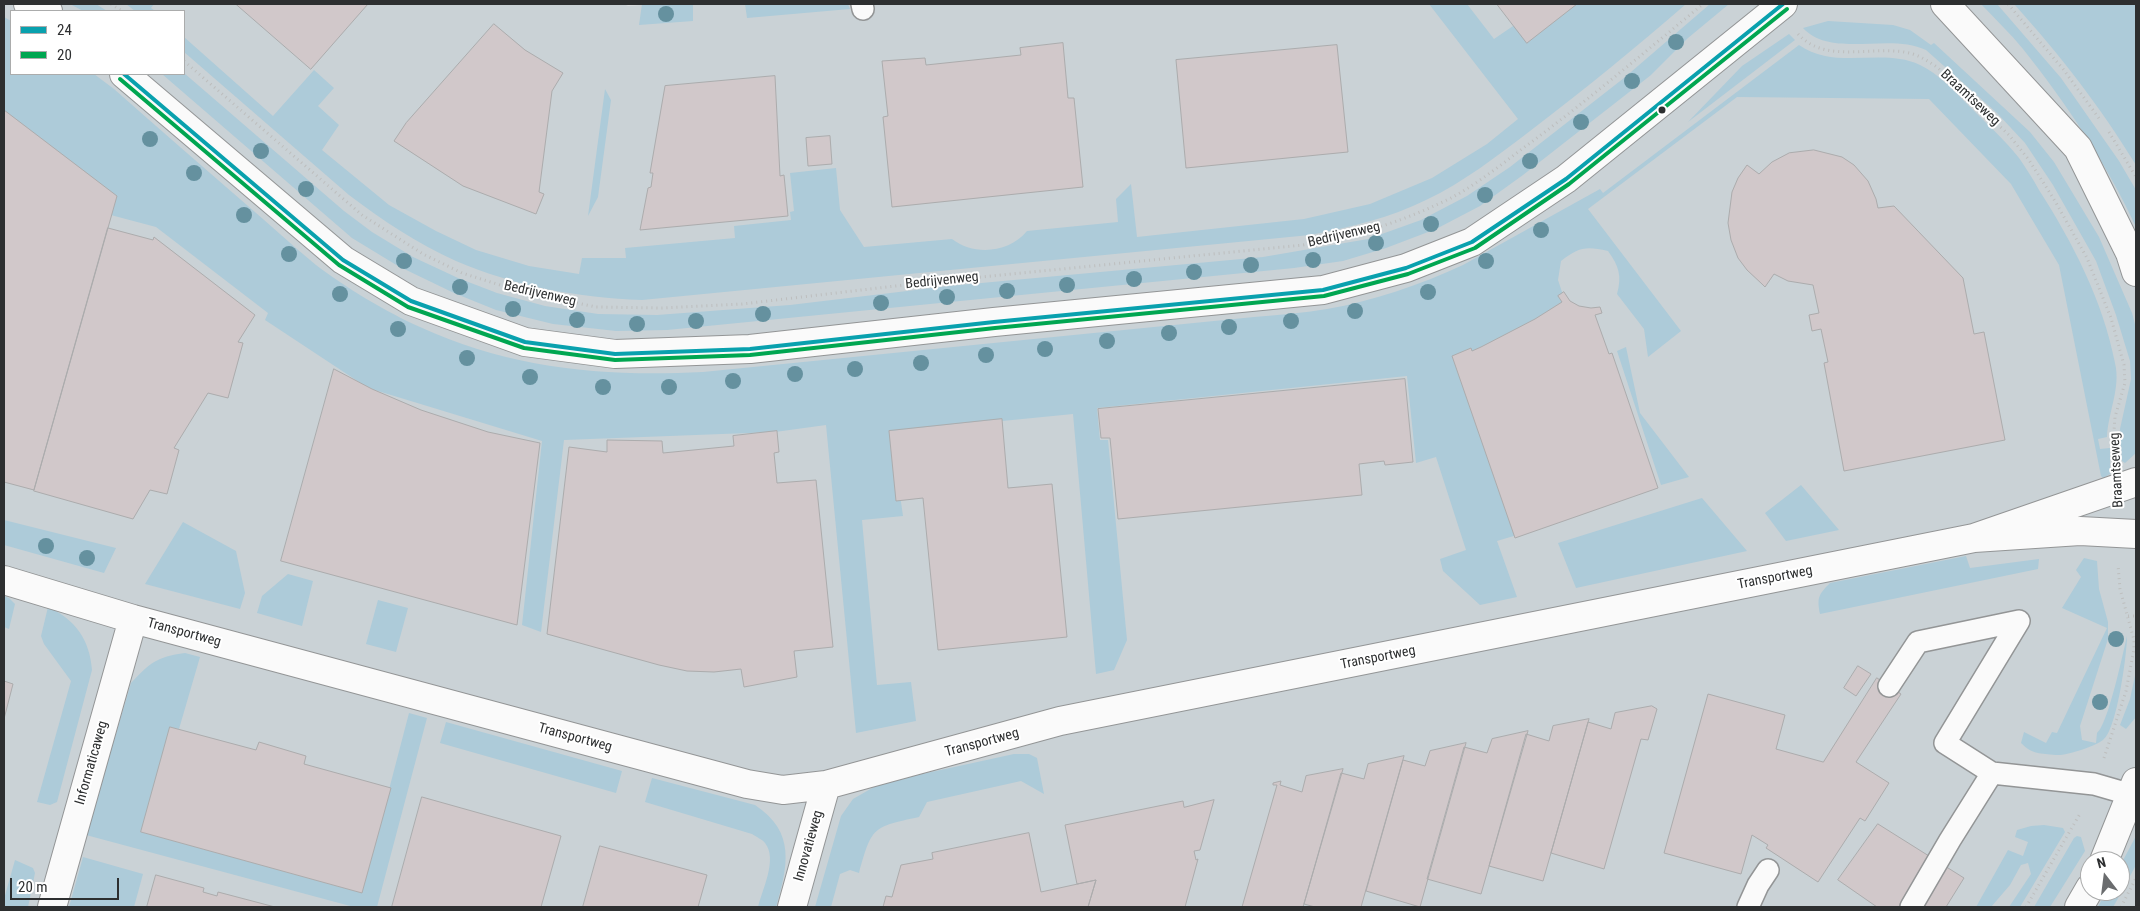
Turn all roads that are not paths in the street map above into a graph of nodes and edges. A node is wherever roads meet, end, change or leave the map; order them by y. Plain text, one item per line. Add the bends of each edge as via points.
1 (28, 4) edge
2 (1944, 4) edge
3 (1779, 7) edge
4 (45, 10) edge
5 (125, 75) edge
6 (2136, 272) edge
7 (2127, 486) edge
8 (2128, 534) edge
9 (1974, 538) junction
10 (4, 580) edge
11 (133, 619) junction
12 (1889, 686) dead end
13 (1992, 773) junction
14 (826, 785) junction
15 (2134, 789) edge
16 (2108, 851) edge
17 (1768, 870) dead end
18 (52, 907) edge
19 (792, 907) edge
20 (1748, 907) edge
21 (1911, 907) edge

1 - 4 street
2 - 6 street via 2078,148
3 - 5 street via 1566,179 1472,242 1406,268 1323,290 750,348 615,354 525,342 411,300 343,260
7 - 9 street, Transportweg
8 - 9 street, Transportweg via 2080,531
9 - 14 street, Transportweg via 1060,722
10 - 11 street, Transportweg
11 - 14 street, Transportweg via 747,784 783,790
11 - 18 street, Informaticaweg
12 - 13 lane via 1918,642 2019,621 1945,743
13 - 15 lane
13 - 21 lane
14 - 19 street, Innovatieweg
15 - 16 street
17 - 20 lane

